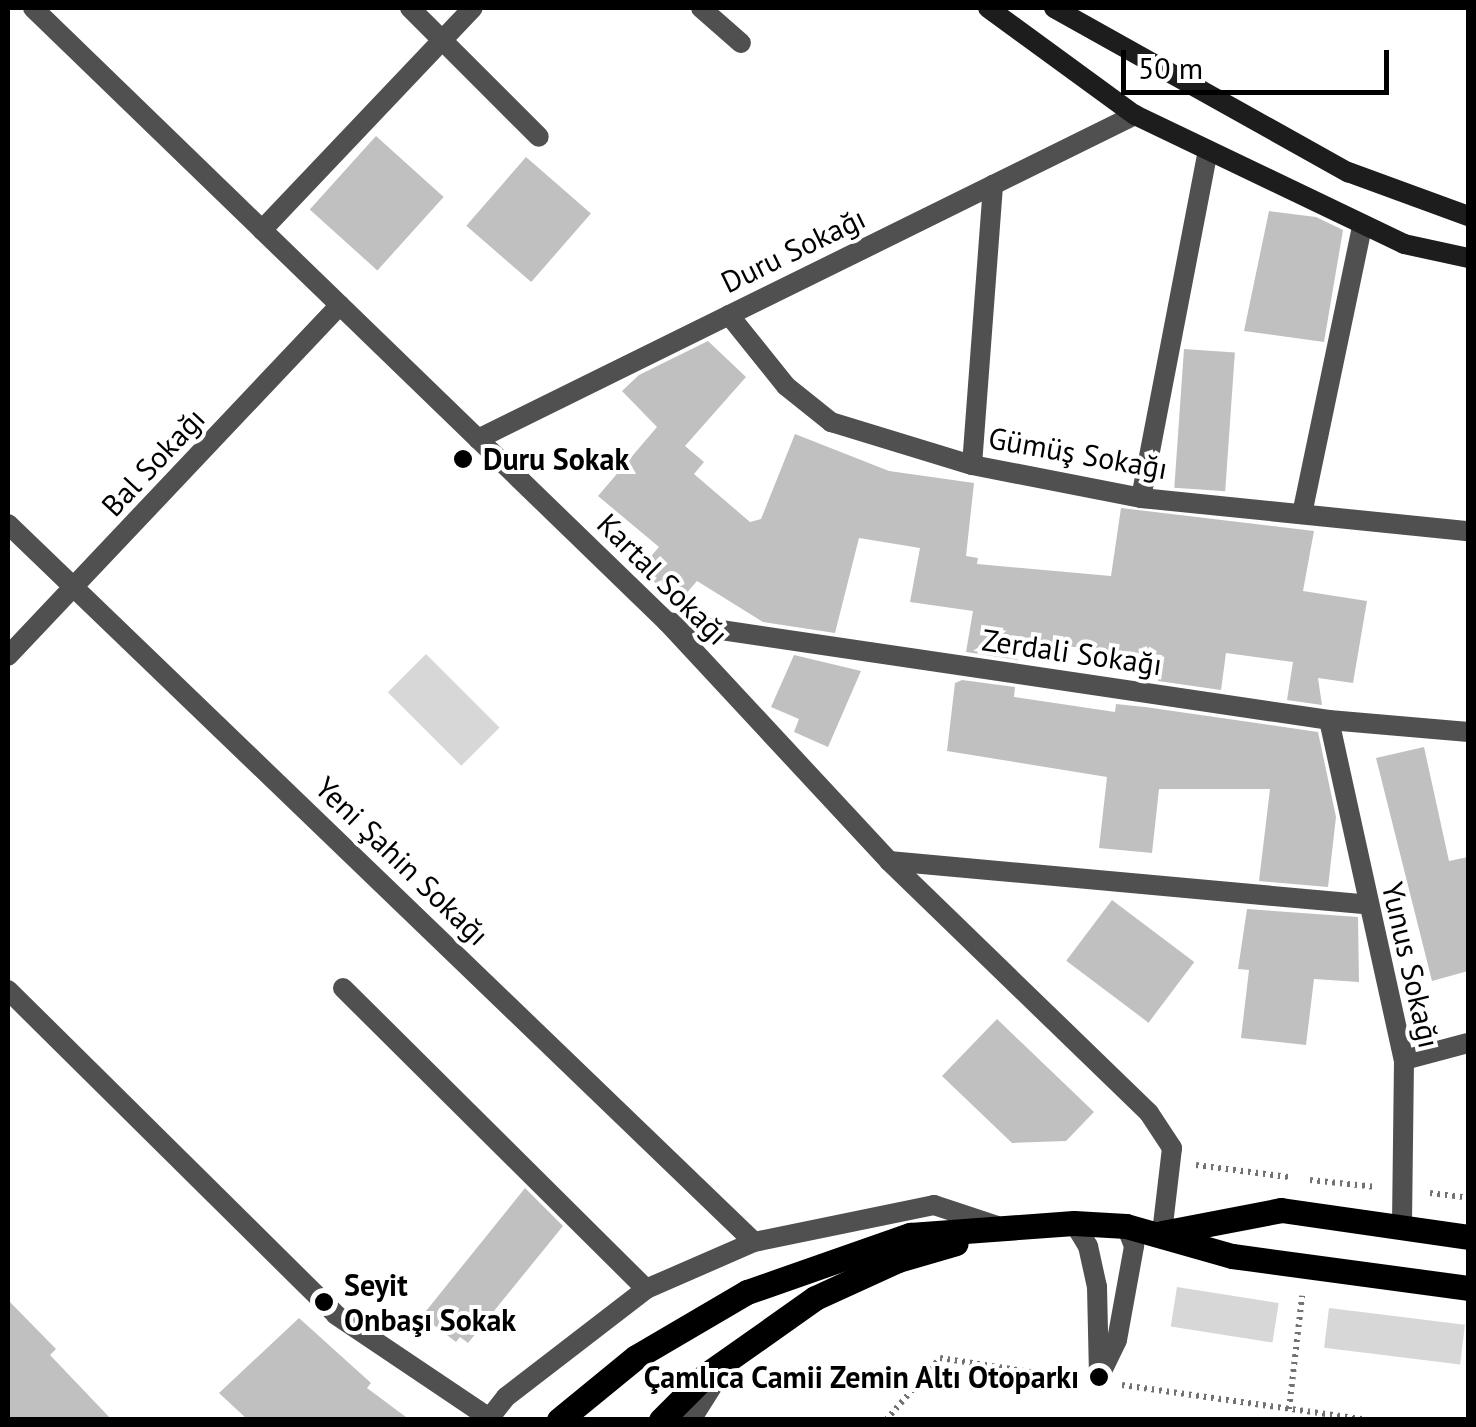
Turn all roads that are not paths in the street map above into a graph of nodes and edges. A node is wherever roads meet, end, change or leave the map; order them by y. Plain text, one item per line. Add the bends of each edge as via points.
1 (33, 8) edge
2 (410, 8) edge
3 (473, 8) edge
4 (702, 8) edge
5 (988, 8) edge
6 (1054, 8) edge
7 (442, 40) junction
8 (742, 43) dead end
9 (1136, 115) junction
10 (540, 137) dead end
11 (1208, 150) junction
12 (994, 185) junction
13 (1468, 216) edge
14 (1362, 226) junction
15 (262, 230) junction
16 (1468, 258) edge
17 (340, 305) junction
18 (729, 315) junction
19 (478, 439) junction
20 (972, 465) junction
21 (1141, 498) junction
22 (1302, 514) junction
23 (8, 524) edge
24 (1468, 531) edge
25 (76, 590) junction
26 (667, 622) junction
27 (8, 656) edge
28 (1329, 720) junction
29 (1468, 732) edge
30 (888, 861) junction
31 (1366, 904) junction
32 (343, 988) dead end
33 (8, 990) edge
34 (1468, 1043) edge
35 (1404, 1060) junction
36 (1074, 1223) junction
37 (1126, 1226) junction
38 (1402, 1226) junction
39 (1004, 1228) junction
40 (1162, 1233) junction
41 (1468, 1237) edge
42 (754, 1242) junction
43 (646, 1288) junction
44 (1468, 1288) edge
45 (732, 1356) junction
46 (488, 1419) edge
47 (558, 1420) edge
48 (661, 1420) edge
49 (691, 1420) edge

1 - 15 street, Kartal Sokağı
2 - 7 street
3 - 7 street
4 - 8 street
5 - 9 main road
6 - 13 main road via 1348,172
7 - 10 street
7 - 15 street
9 - 11 main road
9 - 12 street, Duru Sokağı
11 - 14 main road
11 - 21 street
12 - 18 street, Duru Sokağı
12 - 20 street
14 - 16 main road via 1404,244
14 - 22 street
15 - 17 street, Kartal Sokağı
17 - 19 street, Kartal Sokağı
17 - 25 street, Bal Sokağı
18 - 19 street, Duru Sokağı
18 - 20 street, Gümüş Sokağı via 786,386 831,422
19 - 26 street, Kartal Sokağı
20 - 21 street, Gümüş Sokağı
21 - 22 street, Gümüş Sokağı
22 - 24 street, Gümüş Sokağı
23 - 25 street, Yeni Şahin Sokağı
25 - 27 street, Bal Sokağı
25 - 42 street, Yeni Şahin Sokağı
26 - 28 street, Zerdali Sokağı
26 - 30 street, Kartal Sokağı
28 - 29 street, Zerdali Sokağı
28 - 31 street, Yunus Sokağı
30 - 31 street
30 - 40 street, Kartal Sokağı via 1149,1113 1172,1148
31 - 35 street, Yunus Sokağı
32 - 43 street
33 - 46 street via 336,1315
34 - 35 street
35 - 38 street, Yunus Sokağı
36 - 37 main road
36 - 37 street via 1098,1288 1099,1377 1117,1340 1134,1246
36 - 39 main road
37 - 40 main road
38 - 40 main road via 1281,1210
38 - 41 main road
39 - 42 street via 934,1205
39 - 45 main road via 898,1260 832,1290
39 - 47 main road via 910,1235 747,1292 636,1357
40 - 44 main road via 1232,1256
42 - 43 street
43 - 46 street via 506,1397
45 - 48 main road
45 - 49 street

